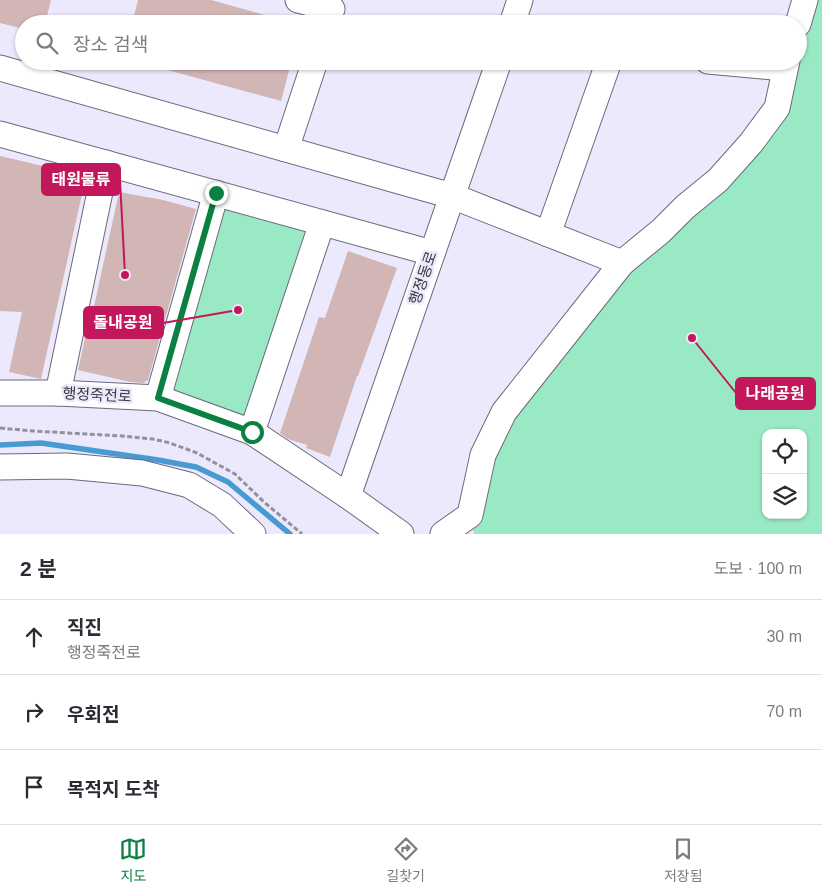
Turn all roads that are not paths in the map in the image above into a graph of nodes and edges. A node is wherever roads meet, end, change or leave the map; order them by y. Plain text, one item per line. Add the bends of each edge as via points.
1 (298, 0) edge
2 (520, 0) edge
3 (805, 0) edge
4 (332, 11) edge
5 (515, 15) edge
6 (801, 15) edge
7 (0, 68) edge
8 (312, 70) edge
9 (496, 70) edge
10 (606, 70) edge
11 (785, 70) edge
12 (0, 134) edge
13 (286, 149) junction
14 (106, 163) junction
15 (216, 193) junction
16 (452, 196) junction
17 (322, 223) junction
18 (548, 234) junction
19 (432, 253) junction
20 (622, 264) junction
21 (0, 392) edge
22 (58, 392) junction
23 (158, 398) junction
24 (252, 432) junction
25 (0, 467) edge
26 (348, 496) junction
27 (472, 525) edge
28 (253, 534) edge
29 (401, 534) edge
30 (443, 534) edge

1 - 4 street
2 - 5 street
3 - 6 street
7 - 13 street
8 - 13 street
9 - 16 street, 행정동로
10 - 18 street
11 - 20 street via 778,108 751,143 718,180
12 - 14 street
13 - 16 street
14 - 15 street
14 - 22 street
15 - 17 street
15 - 23 street
16 - 18 street
16 - 19 street, 행정동로
17 - 19 street
17 - 24 street
18 - 20 street
19 - 26 street, 행정동로
20 - 27 street via 504,412 483,455
21 - 22 street, 행정죽전로
22 - 23 street, 행정죽전로
23 - 24 street, 행정죽전로
24 - 26 street, 행정죽전로
25 - 28 street via 67,466 142,473 189,485 222,505
26 - 29 street, 행정죽전로
27 - 30 street

